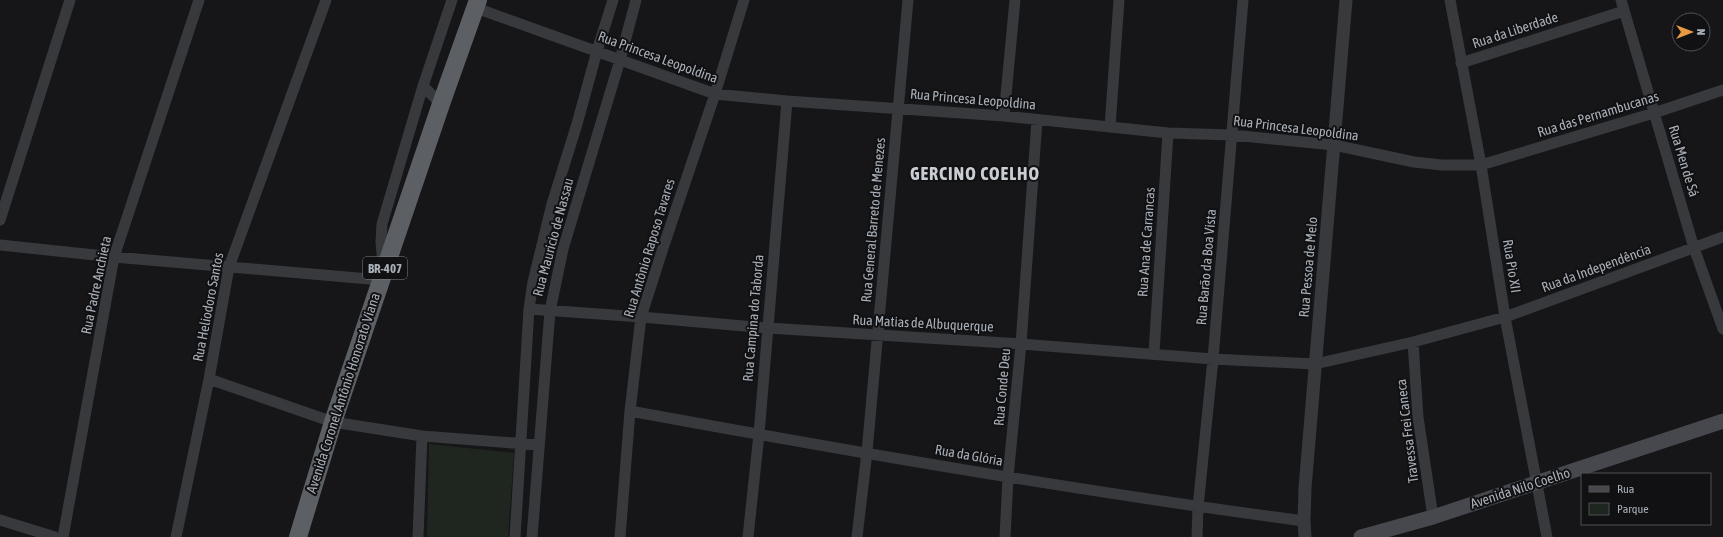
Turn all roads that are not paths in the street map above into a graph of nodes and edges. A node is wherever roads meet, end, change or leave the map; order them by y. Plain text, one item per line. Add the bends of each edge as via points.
1 (70, 0) edge
2 (199, 0) edge
3 (326, 0) edge
4 (452, 0) edge
5 (614, 0) edge
6 (636, 0) edge
7 (744, 0) edge
8 (908, 0) edge
9 (1015, 0) edge
10 (1119, 0) edge
11 (1243, 0) edge
12 (1346, 0) edge
13 (1450, 0) edge
14 (1621, 0) edge
15 (477, 4) edge
16 (1624, 11) junction
17 (597, 51) junction
18 (620, 60) junction
19 (1461, 63) junction
20 (423, 86) junction
21 (1723, 90) edge
22 (715, 94) junction
23 (787, 101) junction
24 (441, 104) junction
25 (898, 108) junction
26 (1654, 113) junction
27 (1004, 116) junction
28 (1037, 120) junction
29 (1110, 127) junction
30 (1168, 133) junction
31 (1232, 135) junction
32 (1334, 145) junction
33 (1481, 165) junction
34 (0, 220) edge
35 (1723, 238) edge
36 (0, 246) edge
37 (1694, 248) junction
38 (114, 257) junction
39 (229, 267) junction
40 (382, 275) junction
41 (529, 309) junction
42 (550, 311) junction
43 (641, 317) junction
44 (1504, 317) junction
45 (768, 328) junction
46 (1723, 329) edge
47 (878, 335) junction
48 (1413, 342) junction
49 (1021, 344) junction
50 (1154, 353) junction
51 (1213, 359) junction
52 (1315, 364) junction
53 (209, 379) junction
54 (630, 411) junction
55 (1723, 421) edge
56 (333, 422) junction
57 (759, 434) junction
58 (422, 436) junction
59 (521, 444) junction
60 (539, 445) junction
61 (867, 452) junction
62 (1008, 477) junction
63 (1538, 483) junction
64 (1198, 507) junction
65 (304, 512) junction
66 (1433, 517) junction
67 (0, 520) edge
68 (1304, 521) junction
69 (56, 537) edge
70 (63, 537) edge
71 (176, 537) edge
72 (290, 537) edge
73 (298, 537) edge
74 (418, 537) edge
75 (515, 537) edge
76 (532, 537) edge
77 (620, 537) edge
78 (748, 537) edge
79 (857, 537) edge
80 (1005, 537) edge
81 (1197, 537) edge
82 (1305, 537) edge
83 (1361, 537) edge
84 (1547, 537) edge

1 - 34 street
2 - 38 street, Rua Padre Anchieta
3 - 39 street, Rua Heliodoro Santos
4 - 20 street
5 - 17 street, Rua Maurício de Nassau
6 - 18 street, Rua Maurício de Nassau
7 - 22 street, Rua Antônio Raposo Tavares
8 - 25 street, Rua General Barreto de Menezes
9 - 27 street
10 - 29 street
11 - 31 street, Rua Barão da Boa Vista
12 - 32 street, Rua Pessoa de Melo
13 - 19 street, Rua Pio XII
14 - 16 street, Rua Men de Sá
15 - 17 street, Rua Princesa Leopoldina
15 - 24 highway, Avenida Coronel Antônio Honorato Viana / BR-407
16 - 19 street, Rua da Liberdade
16 - 26 street, Rua Men de Sá
17 - 18 street, Rua Princesa Leopoldina
17 - 41 street, Rua Maurício de Nassau via 540,251 532,282
18 - 22 street, Rua Princesa Leopoldina
18 - 42 street, Rua Maurício de Nassau via 563,249
19 - 33 street, Rua Pio XII
20 - 24 street
20 - 40 street via 382,224
21 - 26 street, Rua das Pernambucanas
22 - 23 street, Rua Princesa Leopoldina
22 - 43 street, Rua Antônio Raposo Tavares
23 - 25 street, Rua Princesa Leopoldina
23 - 45 street, Rua Campina do Taborda
24 - 40 highway, Avenida Coronel Antônio Honorato Viana / BR-407
25 - 27 street, Rua Princesa Leopoldina
25 - 47 street, Rua General Barreto de Menezes
26 - 33 street, Rua das Pernambucanas
26 - 37 street, Rua Men de Sá
27 - 28 street, Rua Princesa Leopoldina
28 - 29 street, Rua Princesa Leopoldina
28 - 49 street, Rua Conde Deu
29 - 30 street, Rua Princesa Leopoldina
30 - 31 street, Rua Princesa Leopoldina
30 - 50 street, Rua Ana de Carrancas
31 - 32 street, Rua Princesa Leopoldina
31 - 51 street, Rua Barão da Boa Vista
32 - 33 street, Rua Princesa Leopoldina via 1442,166
32 - 52 street, Rua Pessoa de Melo
33 - 44 street, Rua Pio XII
35 - 37 street, Rua da Independência
36 - 38 street
37 - 44 street, Rua da Independência
37 - 46 street, Rua Men de Sá
38 - 39 street
38 - 70 street, Rua Padre Anchieta
39 - 40 street
39 - 53 street, Rua Heliodoro Santos
40 - 56 highway, Avenida Coronel Antônio Honorato Viana / BR-407
41 - 42 street, Rua Matias de Albuquerque
41 - 59 street, Rua Maurício de Nassau
42 - 43 street, Rua Matias de Albuquerque
42 - 60 street, Rua Maurício de Nassau
43 - 45 street, Rua Matias de Albuquerque
43 - 54 street, Rua Antônio Raposo Tavares
44 - 48 street, Rua da Independência
44 - 63 street, Rua Pio XII
45 - 47 street, Rua Matias de Albuquerque
45 - 57 street, Rua Campina do Taborda
47 - 49 street, Rua Matias de Albuquerque
47 - 61 street, Rua General Barreto de Menezes
48 - 52 street, Rua da Independência
48 - 66 street, Travessa Frei Caneca via 1418,417
49 - 50 street, Rua Matias de Albuquerque
49 - 62 street, Rua Conde Deu
50 - 51 street, Rua Matias de Albuquerque
51 - 52 street, Rua Matias de Albuquerque
51 - 64 street, Rua Barão da Boa Vista
52 - 68 street, Rua Pessoa de Melo
53 - 56 street
53 - 71 street, Rua Heliodoro Santos
54 - 57 street, Rua da Glória
54 - 77 street, Rua Antônio Raposo Tavares
55 - 63 main road, Avenida Nilo Coelho
56 - 58 street
56 - 65 highway, Avenida Coronel Antônio Honorato Viana / BR-407
57 - 61 street, Rua da Glória
57 - 78 street, Rua Campina do Taborda
58 - 59 street
58 - 74 street
59 - 60 street
59 - 75 street, Rua Maurício de Nassau
60 - 76 street, Rua Maurício de Nassau
61 - 62 street, Rua da Glória
61 - 79 street, Rua General Barreto de Menezes
62 - 64 street, Rua da Glória
62 - 80 street, Rua Conde Deu
63 - 66 main road, Avenida Nilo Coelho
63 - 84 street, Rua Pio XII
64 - 68 street, Rua da Glória
64 - 81 street, Rua Barão da Boa Vista
65 - 72 highway
65 - 73 highway, Avenida Coronel Antônio Honorato Viana / BR-407
66 - 83 main road, Avenida Nilo Coelho
67 - 69 street
68 - 82 street, Rua Pessoa de Melo

